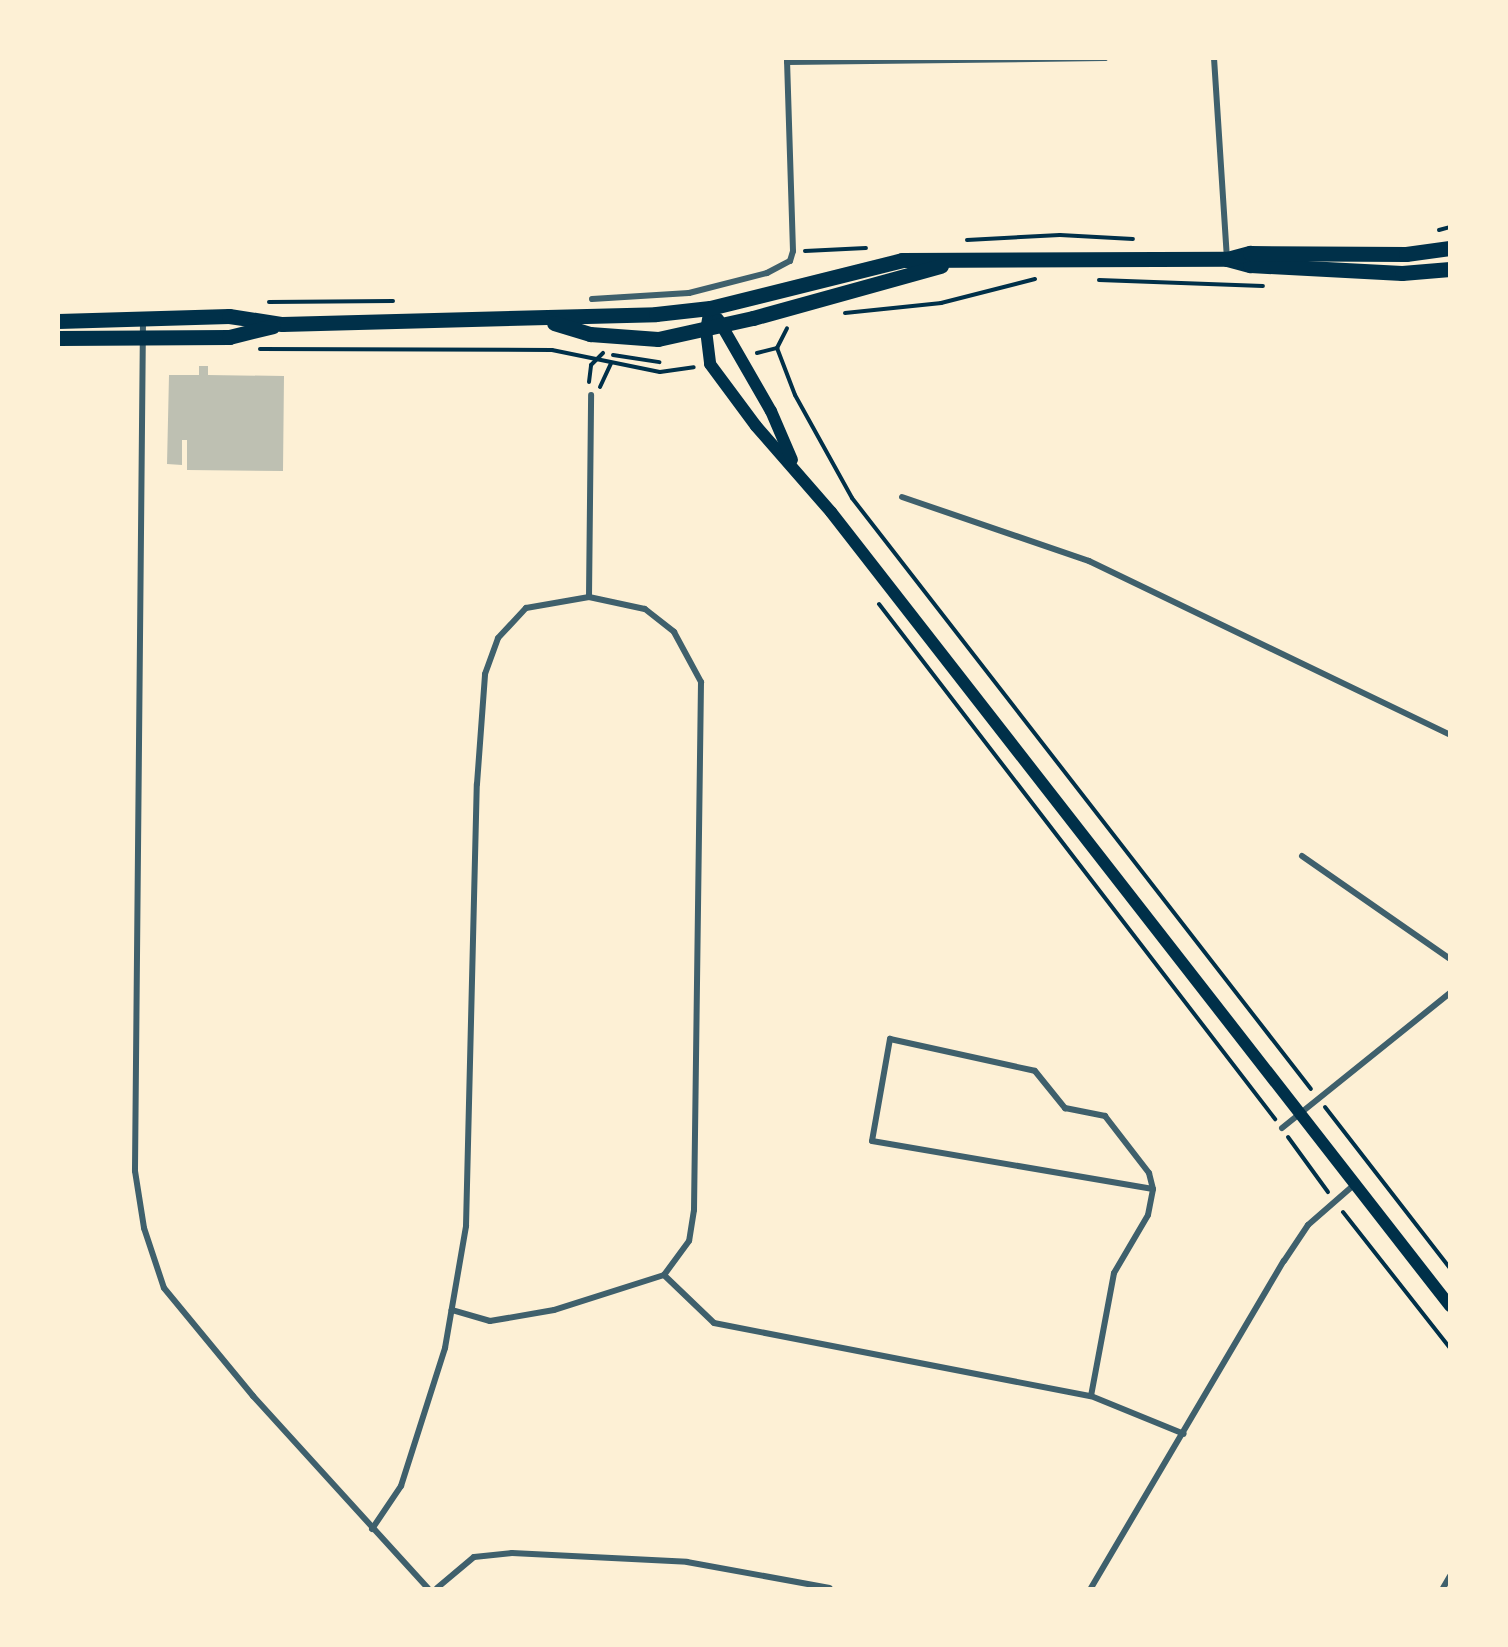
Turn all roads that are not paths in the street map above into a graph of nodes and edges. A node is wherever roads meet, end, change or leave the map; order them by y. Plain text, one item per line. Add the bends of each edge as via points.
1 (1105, 58) edge
2 (1214, 58) edge
3 (787, 60) edge
4 (1449, 248) edge
5 (1227, 259) junction
6 (956, 261) junction
7 (1449, 269) edge
8 (592, 299) dead end
9 (710, 308) junction
10 (143, 320) junction
11 (542, 320) junction
12 (58, 321) edge
13 (282, 324) junction
14 (722, 326) junction
15 (706, 330) junction
16 (58, 338) edge
17 (143, 339) junction
18 (591, 395) road end
19 (795, 467) junction
20 (902, 497) dead end
21 (589, 597) junction
22 (1449, 735) edge
23 (1302, 856) dead end
24 (1449, 959) edge
25 (1449, 993) edge
26 (1300, 1114) junction
27 (1282, 1128) road end
28 (1355, 1184) junction
29 (1153, 1189) junction
30 (664, 1275) junction
31 (1449, 1306) edge
32 (452, 1310) junction
33 (1091, 1396) junction
34 (1184, 1434) junction
35 (372, 1529) junction
36 (1449, 1576) edge
37 (428, 1588) edge
38 (437, 1588) edge
39 (830, 1588) edge
40 (1091, 1588) edge
41 (1443, 1588) edge

1 - 3 street
2 - 5 street
3 - 8 street via 793,251 781,267 707,289 655,297
4 - 5 main road via 1406,254 1250,253
5 - 6 main road
5 - 7 main road via 1250,265 1402,273
6 - 9 main road via 902,260
6 - 14 main road
9 - 11 main road
9 - 14 main road
9 - 15 main road
10 - 12 main road
10 - 13 main road via 229,316
10 - 17 street
11 - 13 main road
11 - 15 main road via 590,334 622,338 658,339
13 - 17 main road via 229,337
14 - 15 main road
14 - 19 main road via 771,411
15 - 19 main road via 710,364 756,426
16 - 17 main road
17 - 35 street via 135,1171 144,1228 164,1288
18 - 21 street
19 - 26 main road
20 - 22 street via 1089,561
21 - 30 street via 645,609 674,632 701,682 694,1210 689,1241
21 - 32 street via 526,608 498,638 485,674 477,784 466,1226
23 - 24 street
25 - 26 street
26 - 27 street
26 - 28 main road
28 - 31 main road
28 - 34 street via 1308,1225
29 - 29 street via 1149,1173 1105,1116 1065,1108 1035,1071 890,1039 872,1141
29 - 33 street via 1148,1215 1114,1273
30 - 32 street via 554,1310 490,1321
30 - 33 street via 714,1323
32 - 35 street via 445,1347 401,1486
33 - 34 street
34 - 40 street
35 - 37 street
36 - 41 street
38 - 39 street via 474,1557 512,1553 687,1562

